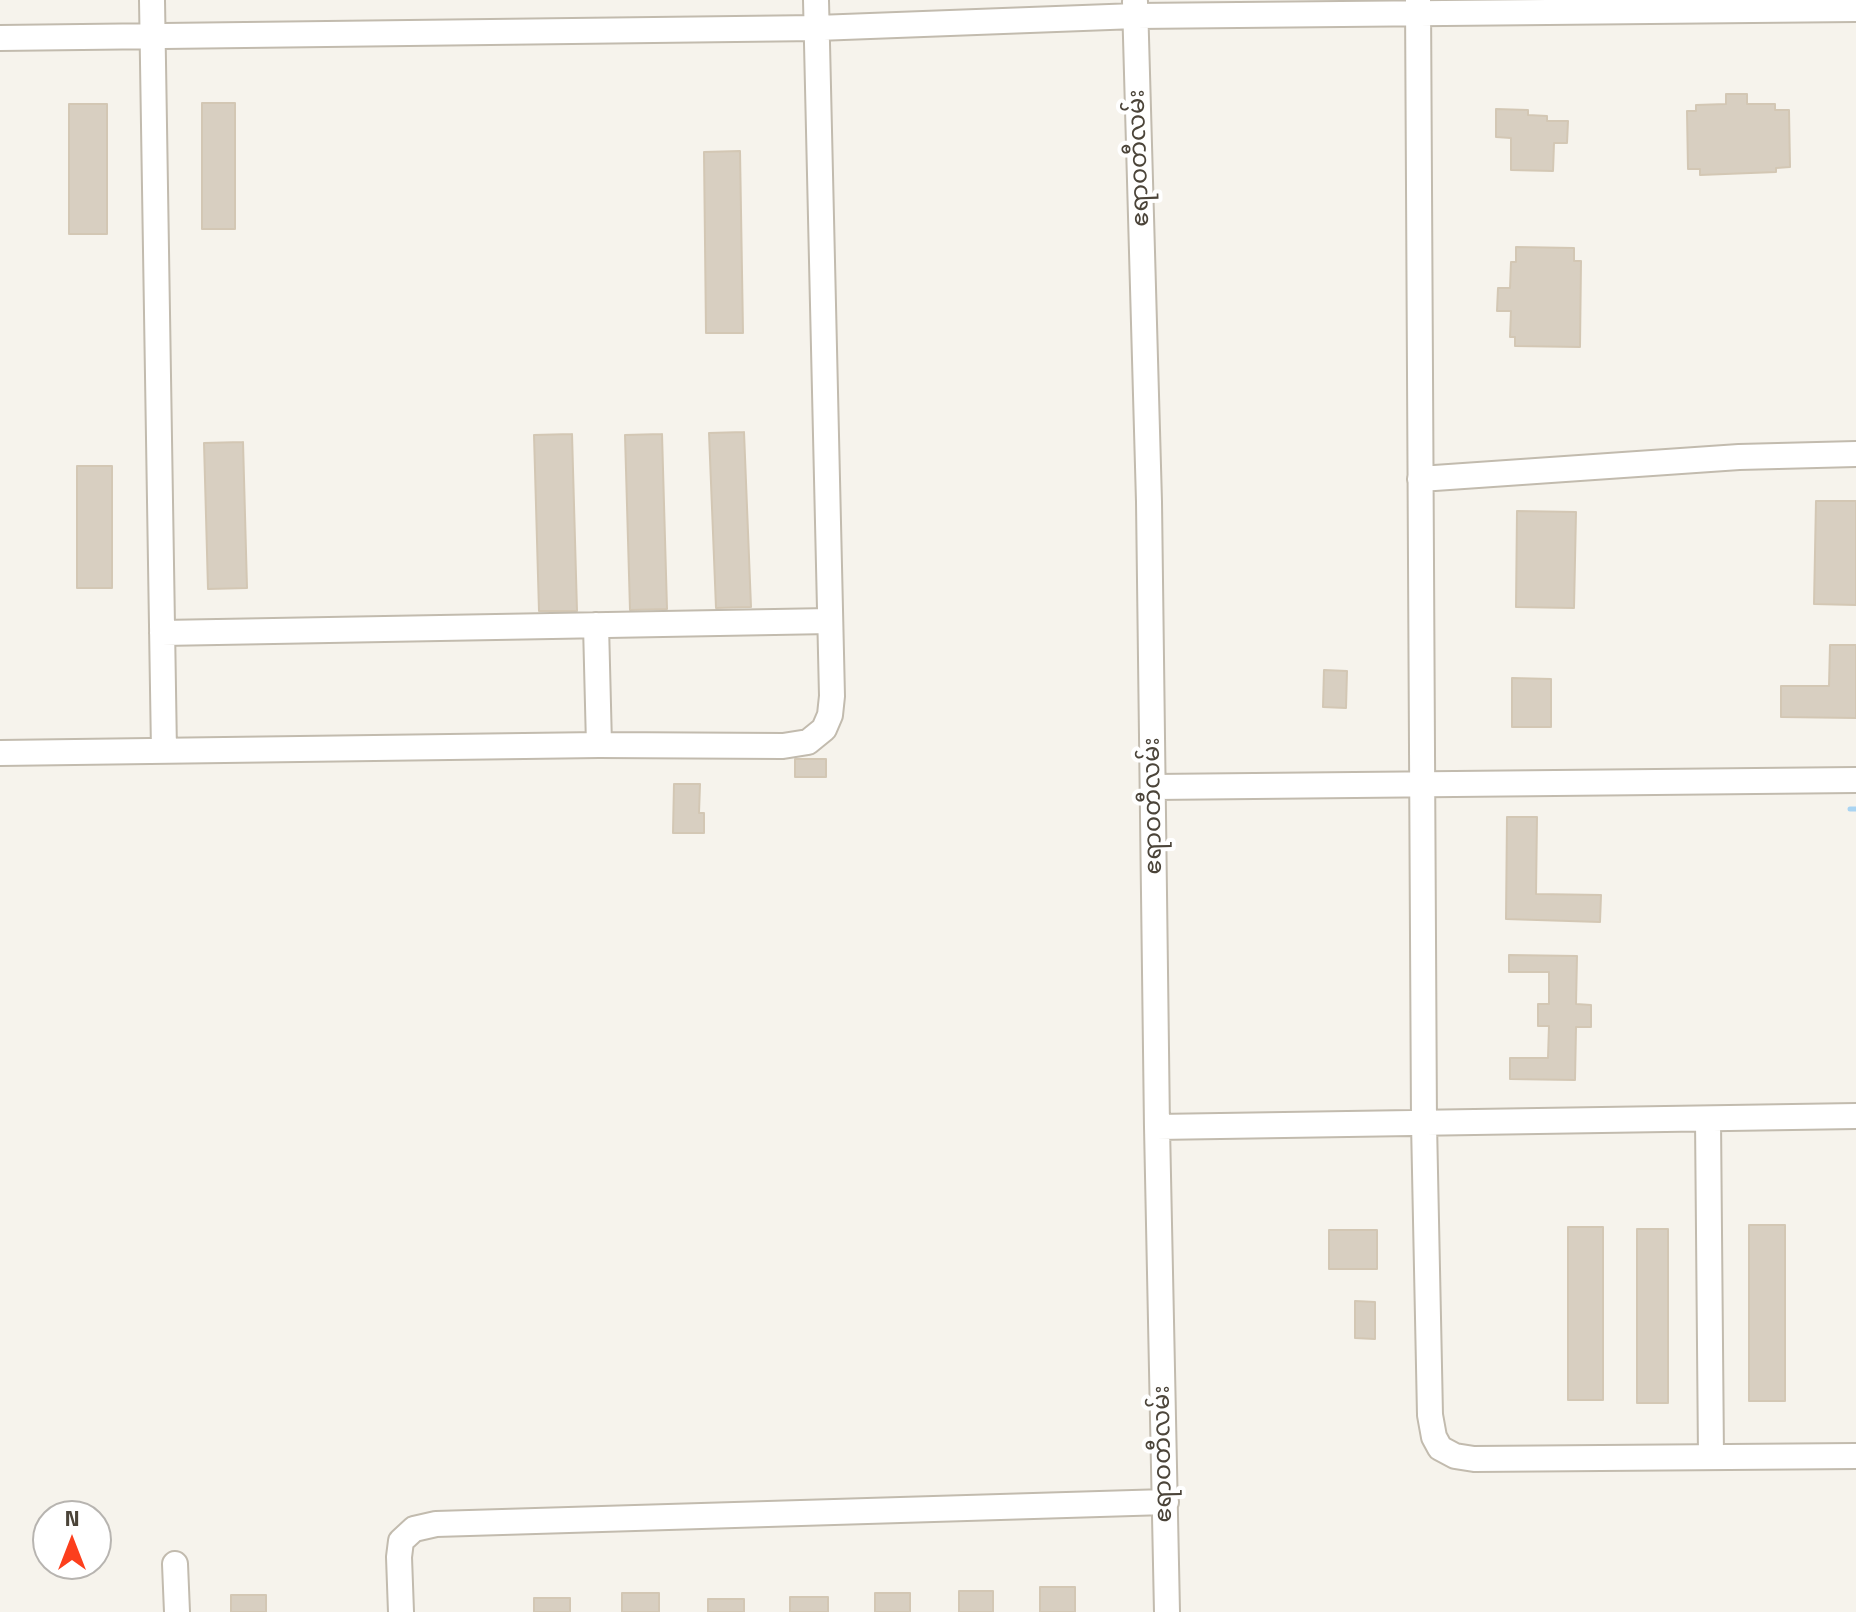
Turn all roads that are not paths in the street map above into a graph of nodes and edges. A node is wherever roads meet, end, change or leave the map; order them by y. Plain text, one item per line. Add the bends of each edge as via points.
1 (152, 0) edge
2 (816, 0) edge
3 (1418, 7) edge
4 (1135, 8) edge
5 (1856, 9) edge
6 (817, 28) junction
7 (153, 36) junction
8 (0, 38) edge
9 (1856, 454) edge
10 (1420, 479) junction
11 (830, 621) junction
12 (596, 625) junction
13 (162, 633) junction
14 (599, 745) junction
15 (164, 751) junction
16 (0, 753) edge
17 (1856, 780) edge
18 (1421, 784) junction
19 (1154, 787) junction
20 (1856, 1116) edge
21 (1708, 1119) junction
22 (1424, 1123) junction
23 (1157, 1127) junction
24 (1856, 1456) edge
25 (1711, 1457) junction
26 (1166, 1502) junction
27 (175, 1564) dead end
28 (177, 1612) edge
29 (401, 1612) edge
30 (1167, 1612) edge

1 - 7 street
2 - 6 street
3 - 4 street
3 - 5 street
3 - 10 street
4 - 6 street
4 - 19 street, ဧရာဝတီလမ်း
6 - 7 street
6 - 11 street
7 - 8 street
7 - 13 street
9 - 10 street
10 - 18 street
11 - 12 street
11 - 14 street via 830,715 824,729 808,742
12 - 13 street
12 - 14 street
13 - 15 street
14 - 15 street
15 - 16 street
17 - 18 street
18 - 19 street
18 - 22 street
19 - 23 street, ဧရာဝတီလမ်း
20 - 21 street
21 - 22 street
21 - 25 street
22 - 23 street
22 - 25 street via 1430,1415 1440,1448 1474,1459
23 - 26 street, ဧရာဝတီလမ်း
24 - 25 street
26 - 29 street via 436,1524 414,1529 401,1541
26 - 30 street, ဧရာဝတီလမ်း
27 - 28 street

